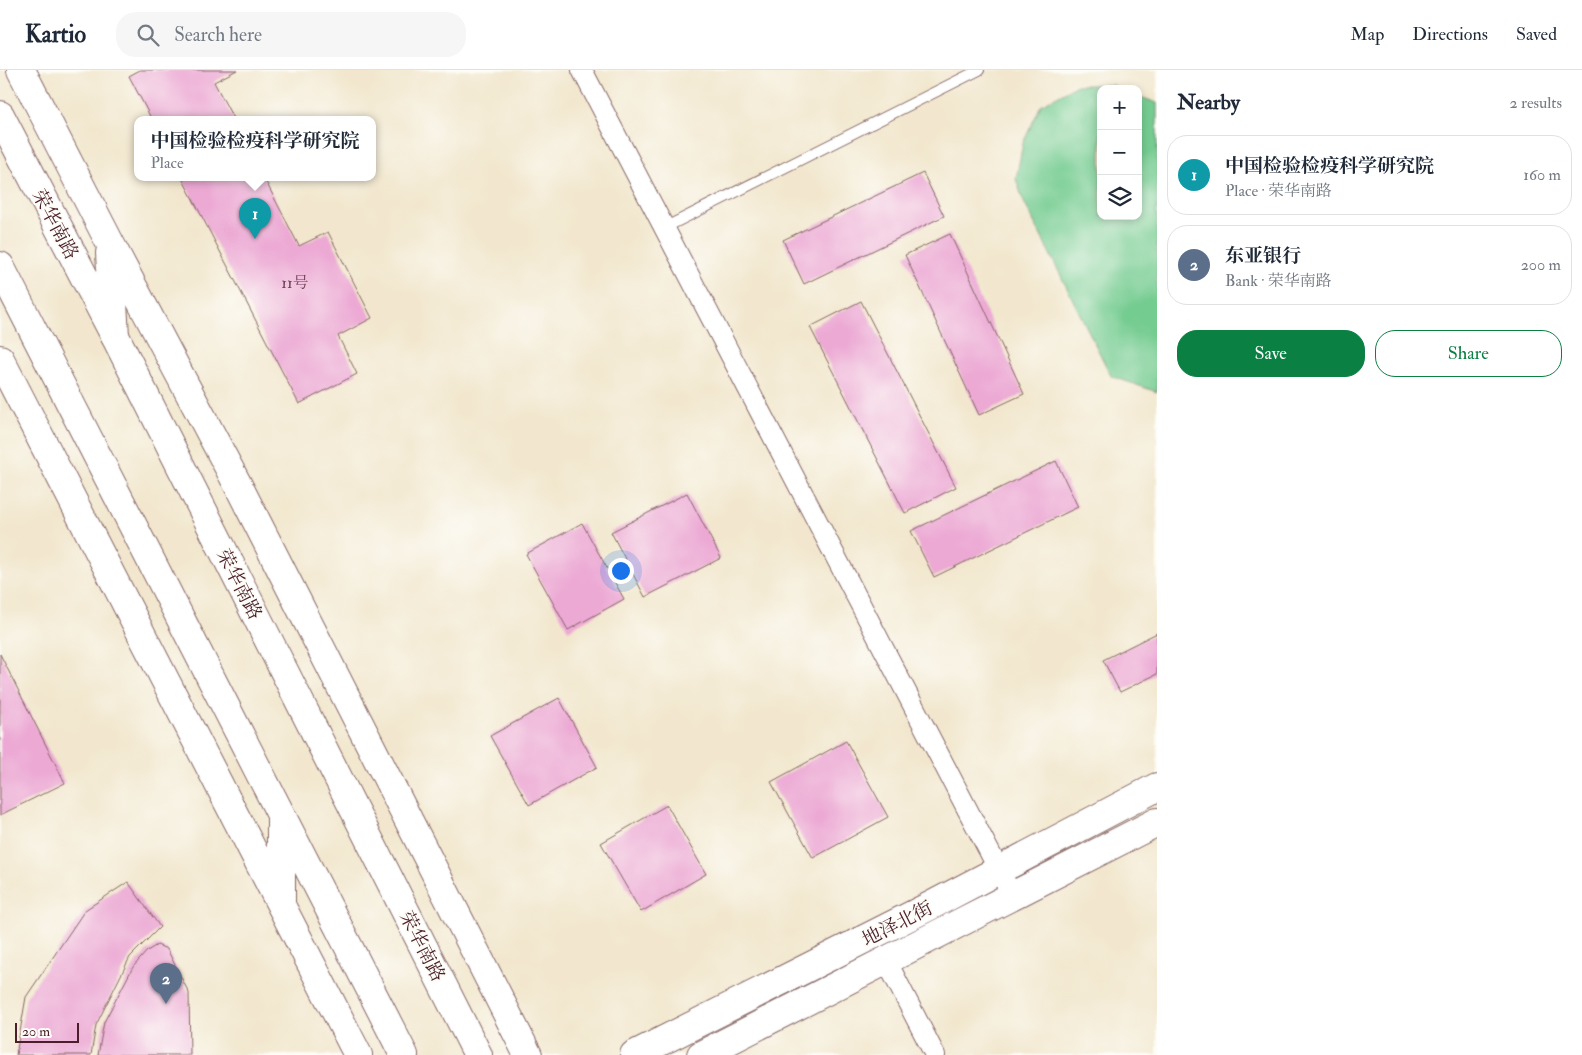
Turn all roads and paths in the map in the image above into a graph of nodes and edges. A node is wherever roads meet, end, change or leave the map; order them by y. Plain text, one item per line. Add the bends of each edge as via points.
1 (21, 70) edge
2 (582, 70) edge
3 (979, 70) edge
4 (0, 115) edge
5 (664, 228) junction
6 (110, 243) junction
7 (0, 266) edge
8 (115, 336) junction
9 (0, 359) edge
10 (1157, 788) edge
11 (280, 816) junction
12 (1157, 822) edge
13 (999, 870) junction
14 (1013, 897) junction
15 (281, 906) junction
16 (887, 962) junction
17 (358, 1055) edge
18 (404, 1055) edge
19 (478, 1055) edge
20 (528, 1055) edge
21 (634, 1055) edge
22 (702, 1055) edge
23 (935, 1055) edge

1 - 6 street
2 - 5 street
3 - 5 lane
4 - 8 street, 荣华南路
5 - 13 street
6 - 8 street
6 - 20 street via 239,487
7 - 11 street
8 - 19 street, 荣华南路
9 - 15 street
10 - 13 street, 地泽北街
11 - 15 street
11 - 18 street
12 - 14 street, 地泽北街
13 - 14 street
13 - 21 street, 地泽北街
14 - 16 street, 地泽北街
15 - 17 street
16 - 22 street, 地泽北街
16 - 23 street

